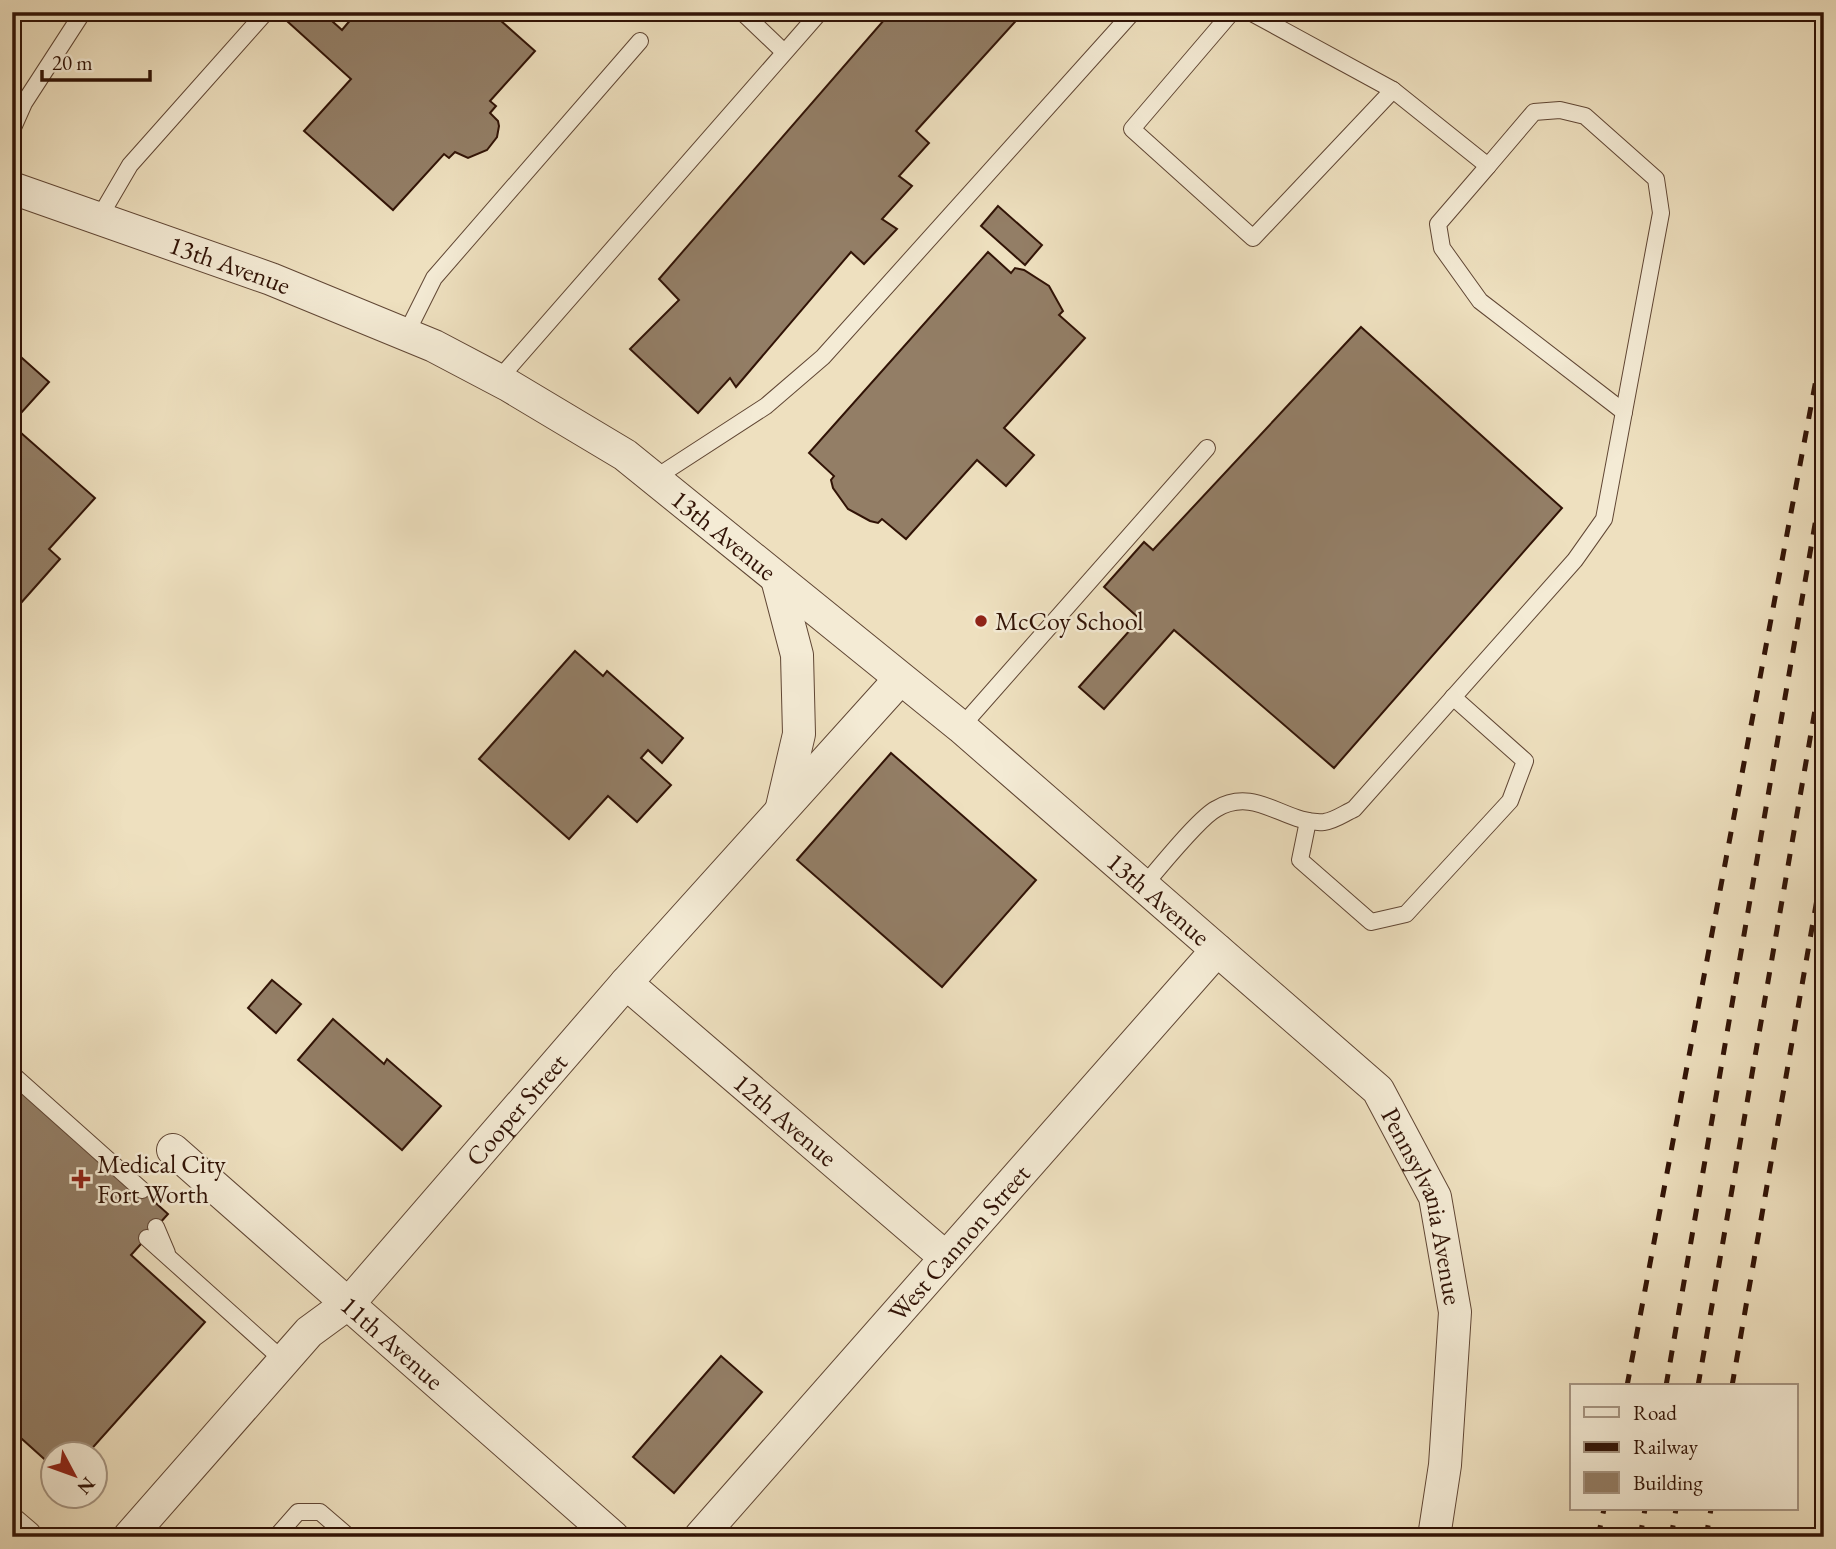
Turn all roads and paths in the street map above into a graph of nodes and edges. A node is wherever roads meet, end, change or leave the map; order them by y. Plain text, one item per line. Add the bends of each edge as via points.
1 (83, 12) edge
2 (266, 12) edge
3 (742, 12) edge
4 (820, 12) edge
5 (1133, 12) edge
6 (1232, 12) edge
7 (1250, 12) edge
8 (640, 41) dead end
9 (785, 52) junction
10 (1394, 90) junction
11 (12, 130) edge
12 (1488, 166) junction
13 (12, 188) edge
14 (99, 218) junction
15 (406, 334) junction
16 (498, 380) junction
17 (1624, 412) junction
18 (1207, 449) dead end
19 (655, 478) junction
20 (777, 579) junction
21 (900, 679) junction
22 (1453, 697) junction
23 (961, 727) junction
24 (782, 811) junction
25 (1308, 821) junction
26 (1145, 884) junction
27 (1217, 950) junction
28 (626, 983) junction
29 (12, 1074) edge
30 (173, 1150) dead end
31 (142, 1190) dead end
32 (152, 1233) dead end
33 (945, 1257) junction
34 (350, 1302) junction
35 (284, 1361) junction
36 (12, 1525) edge
37 (26, 1537) edge
38 (130, 1537) edge
39 (276, 1537) edge
40 (349, 1537) edge
41 (613, 1537) edge
42 (700, 1537) edge
43 (1434, 1537) edge

1 - 11 lane via 24,103
2 - 14 lane via 130,165
3 - 9 lane
4 - 9 lane
5 - 19 lane via 823,357 766,406
6 - 10 lane via 1132,129 1253,238
7 - 10 lane
8 - 15 lane via 434,278
9 - 16 lane
10 - 12 lane
12 - 17 lane via 1438,224 1442,248 1480,300
12 - 17 lane via 1534,112 1560,110 1586,116 1656,179 1661,213
13 - 14 street
14 - 15 street, 13th Avenue via 271,279
15 - 16 street, 13th Avenue
16 - 19 street, 13th Avenue
17 - 22 lane via 1604,519 1575,560
18 - 23 lane
19 - 20 street, 13th Avenue
20 - 21 street, 13th Avenue
20 - 24 street via 797,655 799,721
21 - 23 street, 13th Avenue
21 - 24 street, Cooper Street
22 - 25 lane via 1354,808 1327,822
22 - 25 lane via 1525,761 1510,801 1406,914 1371,922 1300,860
23 - 26 street, 13th Avenue
24 - 28 street, Cooper Street
25 - 26 lane via 1255,800 1238,800 1214,809
26 - 27 street, 13th Avenue
27 - 33 street, West Cannon Street
27 - 43 street, Pennsylvania Avenue via 1378,1090 1435,1197 1455,1312 1445,1465
28 - 33 street, 12th Avenue
28 - 34 street, Cooper Street
29 - 31 lane
30 - 34 street, 11th Avenue
32 - 35 lane via 169,1259
33 - 42 street, West Cannon Street
34 - 35 street, Cooper Street via 309,1332
34 - 41 street, 11th Avenue
35 - 38 street, Cooper Street
36 - 37 street
39 - 40 lane via 298,1512 320,1512

